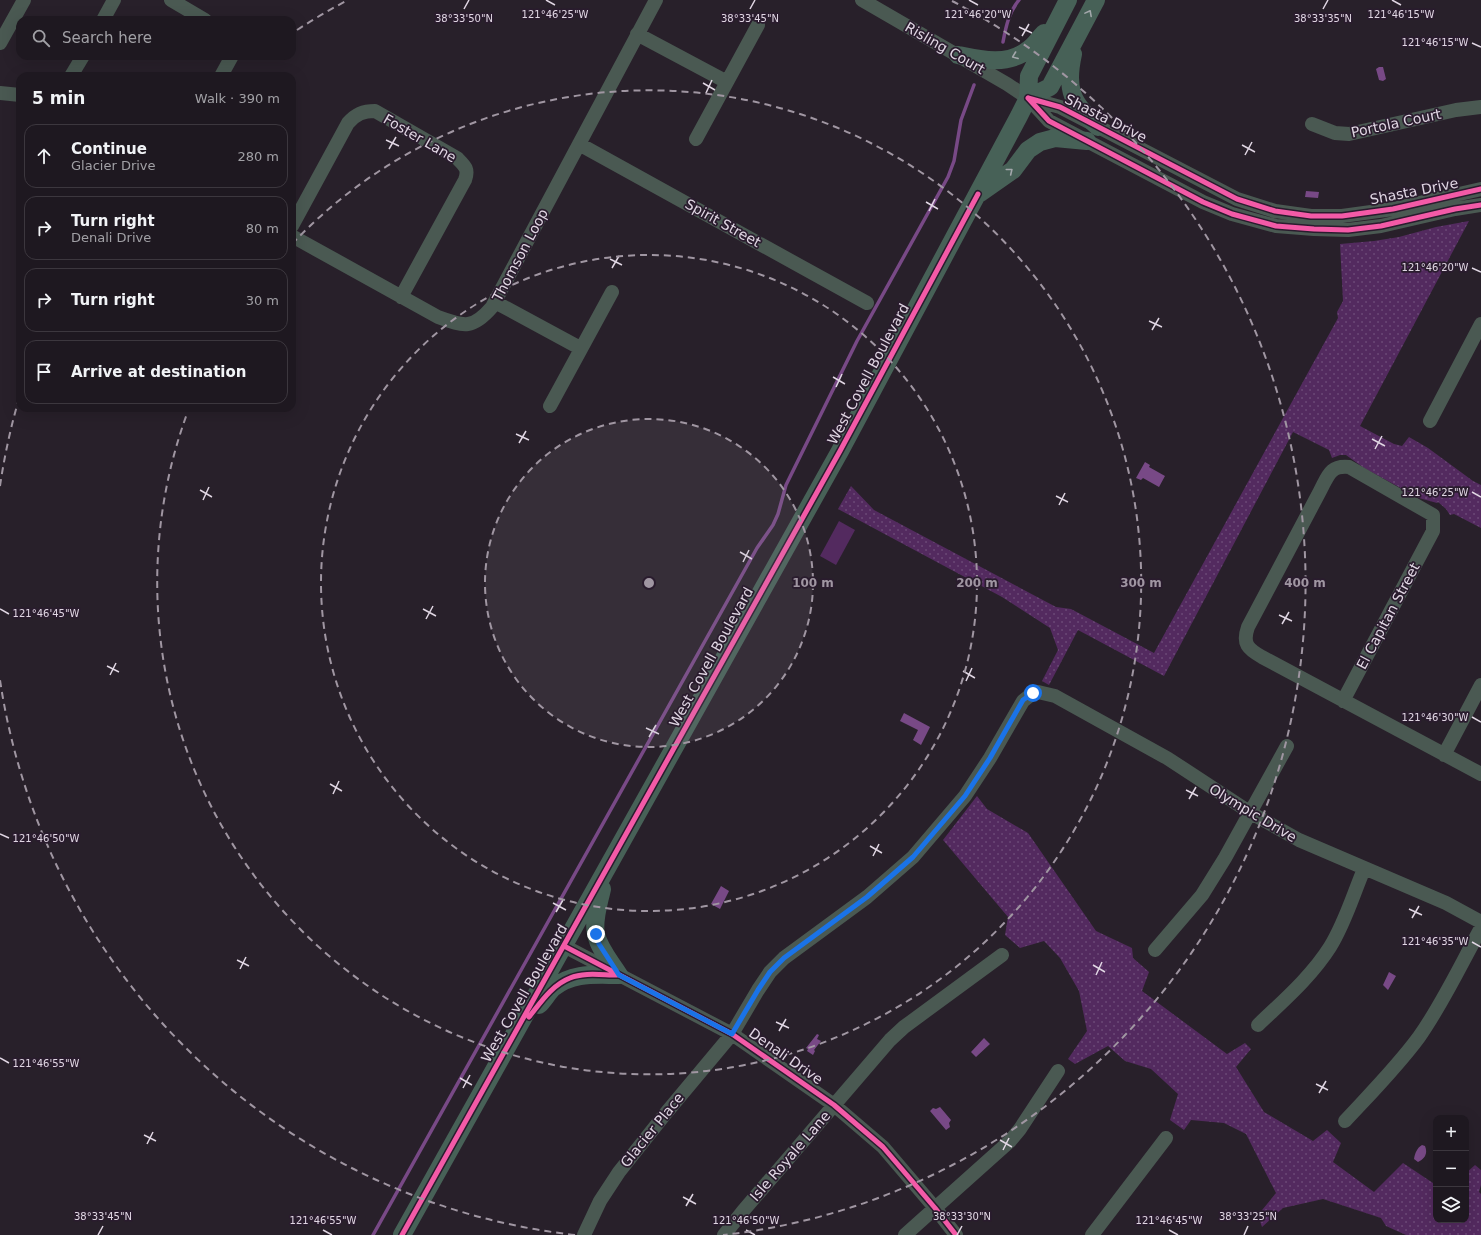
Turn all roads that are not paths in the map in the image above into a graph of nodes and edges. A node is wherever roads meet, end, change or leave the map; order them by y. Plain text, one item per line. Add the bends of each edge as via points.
1 (24, 0) edge
2 (114, 0) edge
3 (171, 0) edge
4 (656, 0) edge
5 (862, 0) edge
6 (1068, 0) edge
7 (1096, 0) edge
8 (105, 16) edge
9 (198, 16) edge
10 (1056, 23) junction
11 (758, 25) dead end
12 (637, 34) junction
13 (1076, 38) junction
14 (0, 43) edge
15 (958, 55) junction
16 (81, 60) edge
17 (230, 60) edge
18 (73, 72) edge
19 (223, 72) edge
20 (727, 82) junction
21 (0, 93) edge
22 (16, 95) edge
23 (1028, 98) junction
24 (1481, 107) edge
25 (1312, 124) dead end
26 (1098, 127) junction
27 (696, 139) dead end
28 (1087, 141) junction
29 (579, 144) junction
30 (1481, 190) edge
31 (978, 194) junction
32 (1481, 205) edge
33 (296, 219) edge
34 (296, 238) edge
35 (612, 292) dead end
36 (401, 297) junction
37 (495, 302) junction
38 (867, 303) dead end
39 (1481, 324) edge
40 (580, 348) junction
41 (550, 406) dead end
42 (1430, 421) dead end
43 (1481, 685) edge
44 (1033, 693) joint
45 (1343, 700) junction
46 (1287, 746) dead end
47 (1444, 755) junction
48 (1481, 774) edge
49 (1251, 813) junction
50 (1364, 868) junction
51 (606, 870) junction
52 (1480, 920) edge
53 (564, 946) junction
54 (1155, 950) dead end
55 (1002, 955) dead end
56 (619, 975) junction
57 (1258, 1025) dead end
58 (732, 1034) junction
59 (513, 1036) junction
60 (1058, 1071) dead end
61 (834, 1105) junction
62 (1345, 1121) dead end
63 (1166, 1138) dead end
64 (935, 1208) junction
65 (402, 1235) edge
66 (584, 1235) edge
67 (724, 1235) edge
68 (905, 1235) edge
69 (956, 1235) edge
70 (1092, 1235) edge

1 - 14 street
2 - 8 street
3 - 9 street
4 - 12 street, Thomson Loop
5 - 15 street, Risling Court
6 - 10 main road, West Covell Boulevard
13 -> 7 main road
10 -> 15 main road via 1029,49 1016,57 996,61
10 - 23 main road, West Covell Boulevard via 1028,76
11 - 20 street
12 - 20 street
12 - 29 street, Thomson Loop
13 - 23 main road via 1050,87
13 - 26 main road via 1069,80 1072,97 1082,113
15 - 23 street, Risling Court
16 - 18 street
17 - 19 street
20 - 27 street
21 - 22 street
23 - 26 street, Shasta Drive via 1057,106
23 - 28 street, Shasta Drive via 1049,121
23 - 31 main road, West Covell Boulevard
24 - 25 street, Portola Court via 1456,110 1349,134 1335,133
26 - 30 street, Shasta Drive via 1237,199 1276,211 1311,216 1342,216 1393,209
31 -> 28 main road via 1013,170 1028,150 1040,142 1055,138
28 - 32 street, Shasta Drive via 1203,202 1232,214 1276,226 1348,230 1381,226
29 - 37 street, Thomson Loop
29 - 38 street, Spirit Street
31 - 51 main road, West Covell Boulevard via 840,451
33 - 36 street, Foster Lane via 348,123 364,112 375,111 457,158 467,173 465,180
34 - 36 street, Thomson Loop
35 - 40 street
36 - 37 street, Thomson Loop via 456,324 471,324 483,318
37 - 40 street
39 - 42 street
40 - 41 street
43 - 47 street
44 - 49 street, Olympic Drive via 1055,696 1167,758
44 - 58 street, Glacier Place via 1023,700 965,796 918,851 867,897 784,958 770,972
45 - 45 street, El Capitan Street via 1262,657 1246,643 1245,635 1331,471 1335,468 1349,467 1433,515 1433,531
45 - 47 street
46 - 49 street
47 - 48 street
49 - 50 street, Olympic Drive via 1299,840
49 - 54 street via 1202,895
50 - 52 street, Olympic Drive
50 - 57 street via 1343,920 1319,963
51 - 53 main road, West Covell Boulevard
51 - 56 main road via 596,918 596,933 599,944
52 - 62 street via 1433,1016 1419,1037
53 - 56 street, Denali Drive
53 - 59 main road, West Covell Boulevard
55 - 61 street, Isle Royale Lane via 904,1027
56 - 58 street, Denali Drive
56 - 59 main road via 584,975 570,978 553,989
58 - 61 street, Denali Drive
58 - 66 street, Glacier Place via 619,1172 600,1201
59 - 65 main road, West Covell Boulevard
60 - 64 street via 1010,1141
61 - 64 street, Denali Drive via 883,1147
61 - 67 street, Isle Royale Lane
63 - 70 street
64 - 68 street
64 - 69 street, Denali Drive

